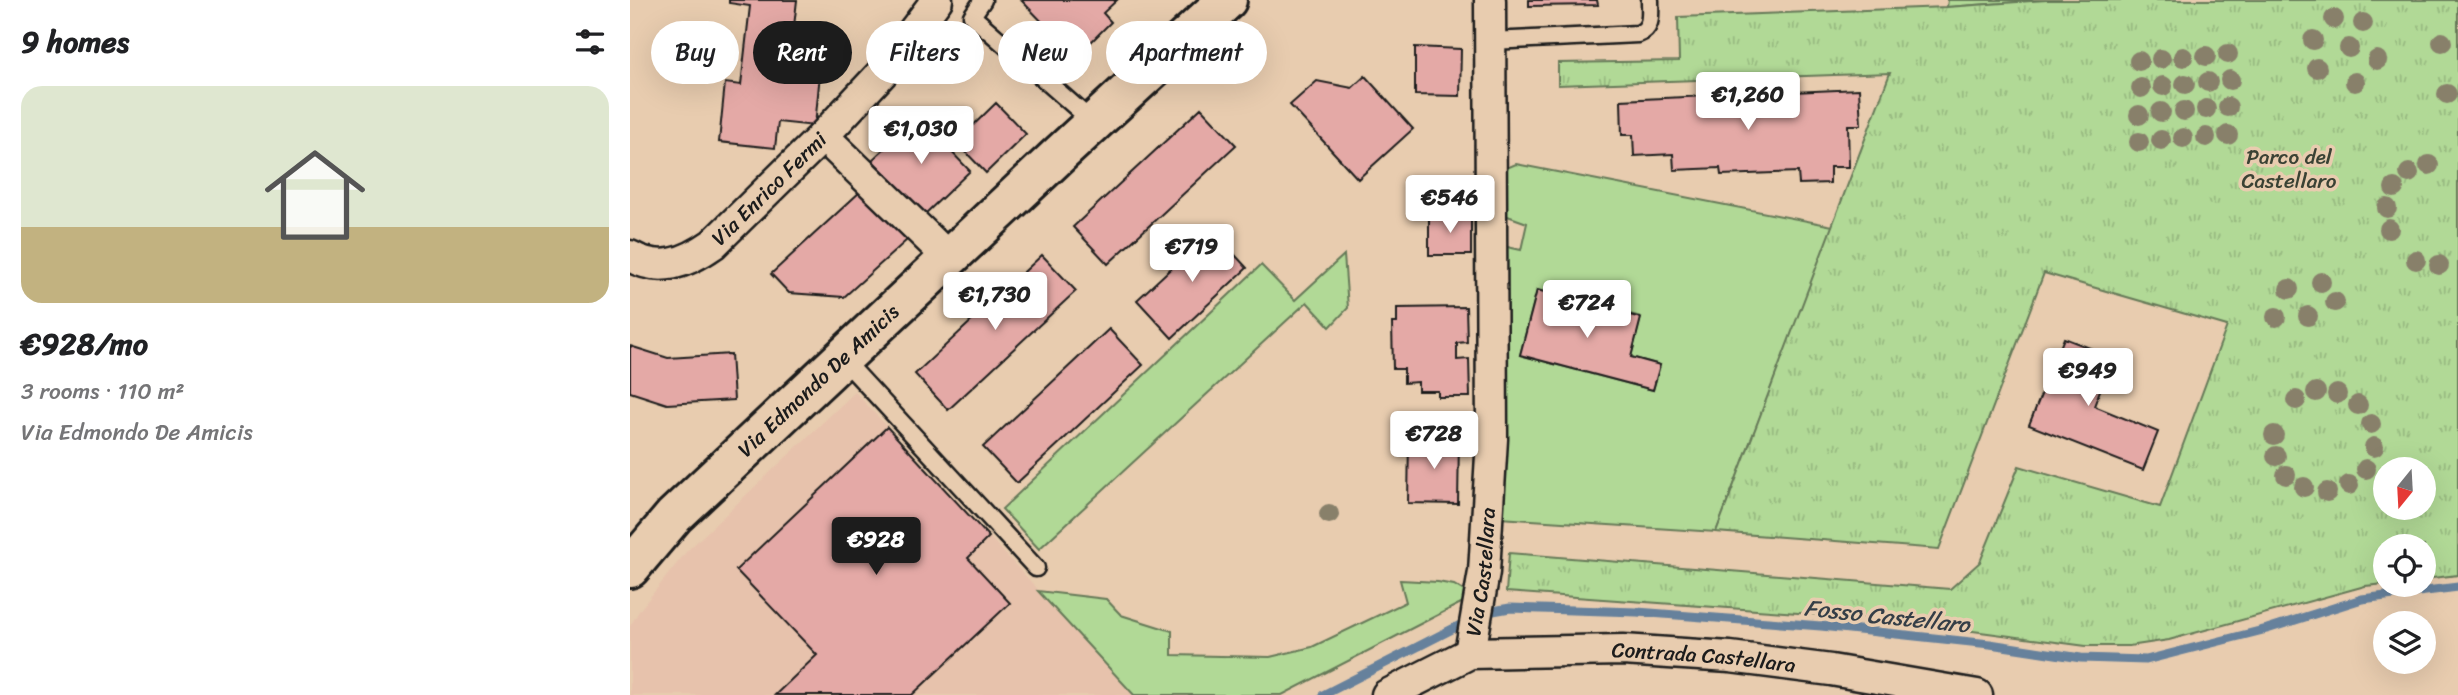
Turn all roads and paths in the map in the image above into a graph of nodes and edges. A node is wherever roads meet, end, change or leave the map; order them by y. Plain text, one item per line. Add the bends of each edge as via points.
1 (937, 0) edge
2 (983, 0) edge
3 (1227, 0) edge
4 (1490, 0) edge
5 (1650, 0) edge
6 (1490, 41) junction
7 (1094, 123) junction
8 (823, 136) junction
9 (630, 256) edge
10 (949, 258) junction
11 (842, 358) junction
12 (630, 568) edge
13 (1036, 568) dead end
14 (1457, 664) edge
15 (1387, 695) edge
16 (1977, 695) edge

1 - 8 street, Via Enrico Fermi via 882,74
2 - 7 lane via 972,16
3 - 7 main road, Via Edmondo De Amicis
4 - 6 street, Via Castellara
5 - 6 lane via 1648,27 1638,34
6 - 14 street, Via Castellara via 1492,439 1484,572
7 - 10 main road, Via Edmondo De Amicis
8 - 9 street, Via Enrico Fermi via 696,257 664,266
8 - 10 street
10 - 11 main road, Via Edmondo De Amicis
11 - 12 main road, Via Edmondo De Amicis via 674,516
11 - 13 lane
14 - 15 street
14 - 16 street, Contrada Castellara via 1623,650 1730,657

